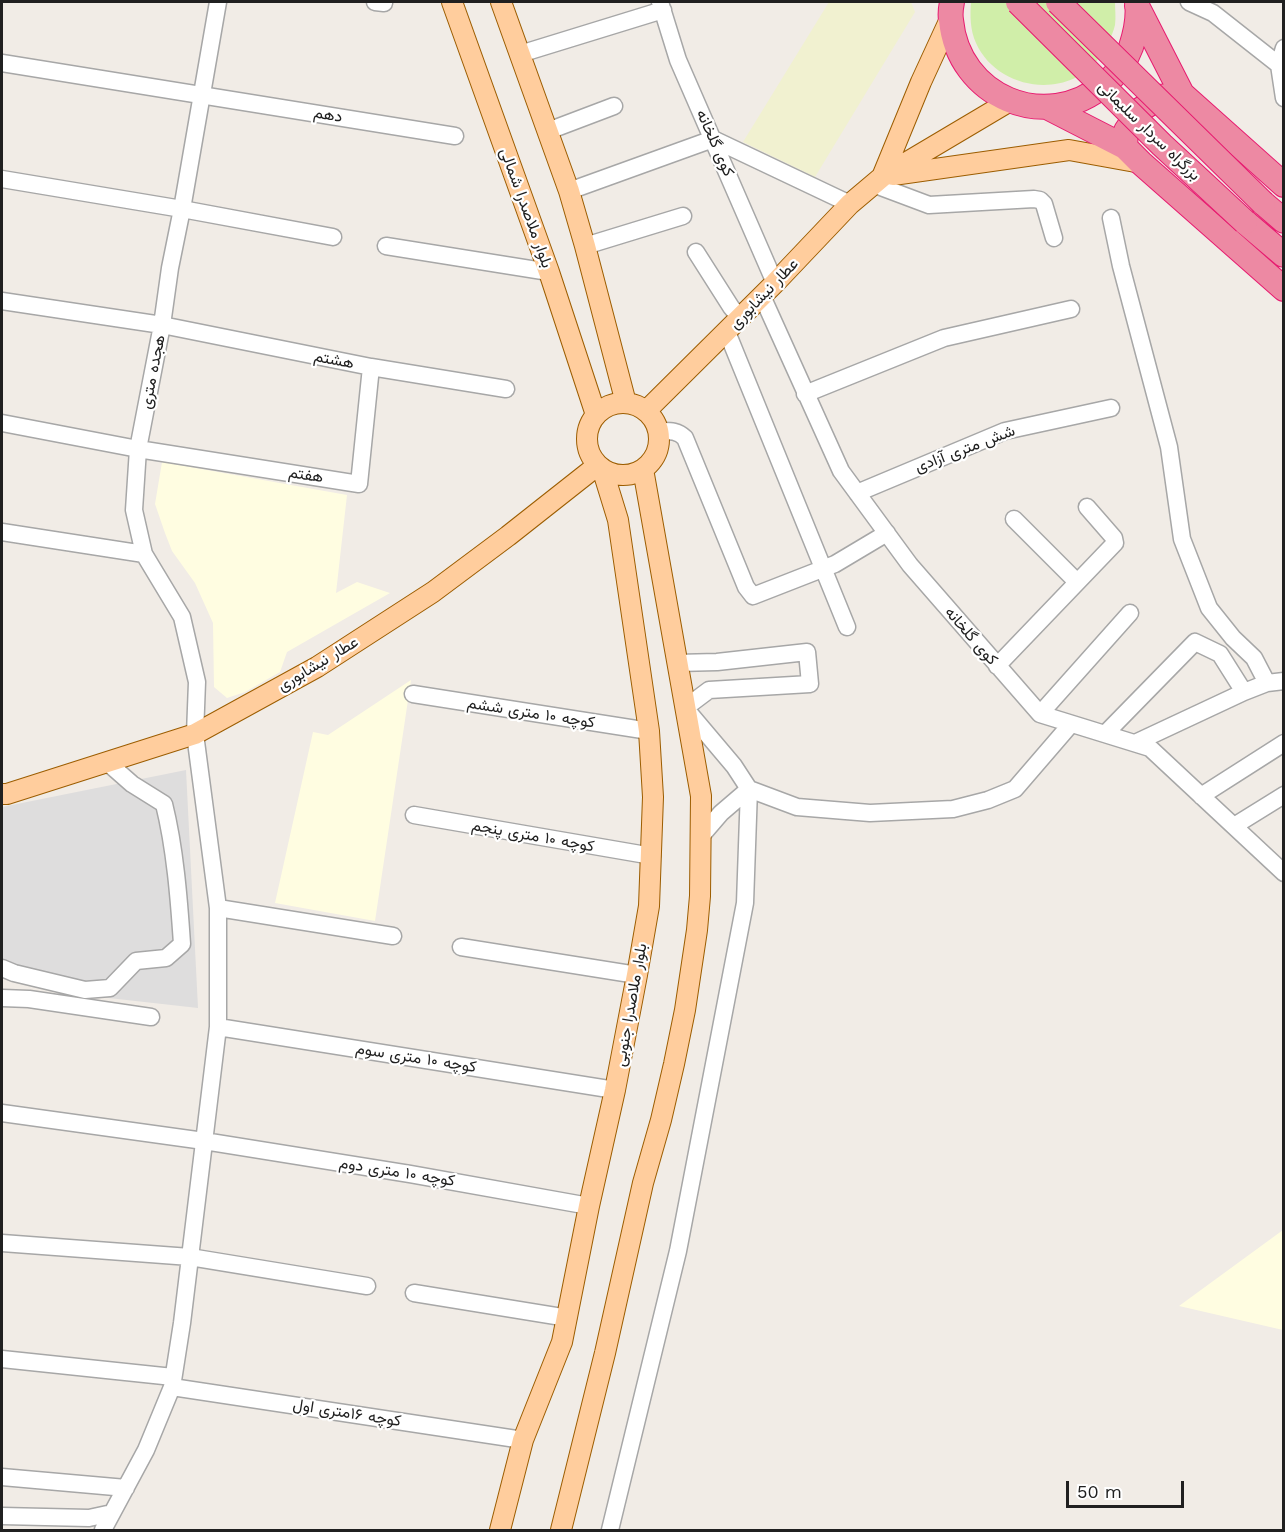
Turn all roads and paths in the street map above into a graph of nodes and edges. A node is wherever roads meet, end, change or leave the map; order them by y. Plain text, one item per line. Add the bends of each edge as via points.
1 (218, 2) edge
2 (452, 2) edge
3 (501, 2) edge
4 (1018, 2) edge
5 (1058, 2) edge
6 (1189, 2) edge
7 (1137, 4) edge
8 (662, 6) edge
9 (951, 10) edge
10 (1284, 48) edge
11 (520, 54) junction
12 (2, 63) edge
13 (1279, 65) junction
14 (1182, 94) junction
15 (201, 95) junction
16 (1284, 98) edge
17 (1010, 101) junction
18 (614, 106) dead end
19 (1047, 107) junction
20 (548, 131) junction
21 (455, 136) dead end
22 (713, 139) junction
23 (1133, 155) junction
24 (2, 179) edge
25 (877, 181) junction
26 (1284, 185) edge
27 (569, 191) junction
28 (850, 204) junction
29 (182, 209) junction
30 (683, 216) dead end
31 (1111, 218) dead end
32 (1284, 221) edge
33 (333, 237) dead end
34 (1054, 238) dead end
35 (386, 246) dead end
36 (585, 246) junction
37 (696, 252) dead end
38 (1284, 255) edge
39 (549, 272) junction
40 (1284, 289) edge
41 (769, 290) junction
42 (2, 301) edge
43 (1071, 309) dead end
44 (162, 325) junction
45 (733, 325) junction
46 (371, 367) junction
47 (506, 389) dead end
48 (805, 394) junction
49 (626, 403) junction
50 (1111, 408) dead end
51 (646, 411) junction
52 (596, 415) junction
53 (2, 423) edge
54 (659, 432) junction
55 (138, 449) junction
56 (600, 466) junction
57 (643, 470) junction
58 (857, 493) junction
59 (1087, 507) dead end
60 (1014, 519) dead end
61 (2, 532) edge
62 (887, 533) junction
63 (144, 554) junction
64 (823, 569) junction
65 (1077, 582) junction
66 (1130, 613) dead end
67 (846, 627) dead end
68 (677, 663) junction
69 (997, 666) junction
70 (1275, 682) edge
71 (1244, 692) junction
72 (413, 694) dead end
73 (685, 708) junction
74 (1040, 714) junction
75 (1071, 724) junction
76 (649, 731) junction
77 (195, 734) junction
78 (1105, 734) junction
79 (1135, 743) junction
80 (1284, 743) edge
81 (107, 762) junction
82 (749, 789) junction
83 (2, 794) edge
84 (1201, 795) junction
85 (1284, 795) edge
86 (414, 815) dead end
87 (1234, 826) junction
88 (702, 835) junction
89 (652, 856) junction
90 (1280, 863) edge
91 (218, 909) junction
92 (393, 936) dead end
93 (461, 947) dead end
94 (2, 968) edge
95 (637, 975) junction
96 (2, 998) edge
97 (151, 1017) dead end
98 (218, 1027) junction
99 (615, 1090) junction
100 (2, 1113) edge
101 (204, 1142) junction
102 (589, 1206) junction
103 (2, 1243) edge
104 (190, 1257) junction
105 (367, 1286) dead end
106 (414, 1293) dead end
107 (568, 1318) junction
108 (2, 1359) edge
109 (172, 1382) junction
110 (523, 1440) junction
111 (2, 1477) edge
112 (126, 1488) junction
113 (112, 1513) junction
114 (2, 1516) edge
115 (103, 1530) edge
116 (500, 1530) edge
117 (561, 1530) edge
118 (610, 1530) edge

1 - 15 street, هجده متری
2 - 39 main road, بلوار ملاصدرا شمالی
3 - 11 main road
4 - 38 highway, بزرگراه سردار سلیمانی, bridge via 1162,145
5 - 32 highway, بزرگراه سردار سلیمانی, bridge
6 - 13 street via 1214,13
7 - 14 highway
7 - 19 highway via 1131,47 1114,76 1095,93 1072,103
8 - 11 street
8 - 22 street, کوی گلخانه via 678,60
9 - 17 highway via 956,45 968,68 987,88
9 - 25 main road, عطار نیشابوری
10 - 13 street
11 - 20 main road
12 - 15 street, دهم
13 - 16 street
14 - 23 highway via 1160,97 1140,110 1126,131
14 - 26 highway
15 - 21 street, دهم
15 - 29 street, هجده متری
17 - 19 highway
17 - 25 main road, عطار نیشابوری
18 - 20 street
19 - 23 highway
20 - 27 main road
22 - 27 street
22 - 28 street
22 - 41 street, کوی گلخانه
23 - 25 main road via 1069,150
23 - 40 highway
24 - 29 street
25 - 28 main road, عطار نیشابوری
25 - 34 street via 929,205 1040,200
27 - 36 main road
28 - 41 main road, عطار نیشابوری
29 - 33 street
29 - 44 street, هجده متری
30 - 36 street
31 - 70 street via 1169,447 1182,539 1209,608
35 - 39 street
36 - 49 main road
37 - 45 street via 731,307
39 - 52 main road, بلوار ملاصدرا شمالی
41 - 45 main road, عطار نیشابوری
41 - 48 street, کوی گلخانه
42 - 44 street, هشتم
43 - 48 street via 944,338
44 - 46 street, هشتم
44 - 55 street, هجده متری
45 - 51 main road, عطار نیشابوری
45 - 64 street
46 - 47 street, هشتم
46 - 55 street, هفتم via 359,484
48 - 58 street, کوی گلخانه via 841,471
49 - 51 main road
49 - 52 main road via 610,405
50 - 58 street, شش متری آزادی via 1005,431
51 - 54 main road
52 - 56 main road via 587,440
53 - 55 street
54 - 57 main road via 657,452
54 - 64 street via 672,431 685,438 753,596
55 - 63 street, هجده متری via 134,510
56 - 57 main road via 620,475
56 - 76 main road, بلوار ملاصدرا جنوبی via 618,520
56 - 77 main road, عطار نیشابوری via 433,592 317,667
57 - 68 main road
58 - 62 street, کوی گلخانه
59 - 65 street via 1115,543
60 - 65 street
61 - 63 street
62 - 64 street
62 - 69 street, کوی گلخانه
63 - 77 street, هجده متری via 182,617 197,682
64 - 67 street
65 - 69 street
66 - 74 street
68 - 73 main road
68 - 73 street via 807,652 810,684 709,690
69 - 74 street, کوی گلخانه
70 - 71 street
71 - 78 street via 1220,654 1195,642
71 - 79 street
72 - 76 street, کوچه ۱۰ متری ششم
73 - 82 street
73 - 88 main road via 701,796
74 - 75 street
75 - 78 street
75 - 82 street via 1015,789 953,809 870,813 797,807
76 - 89 main road, بلوار ملاصدرا جنوبی
77 - 81 main road, عطار نیشابوری
77 - 91 street, هجده متری
78 - 79 street
79 - 84 street via 1150,748
80 - 84 street
81 - 83 main road, عطار نیشابوری
81 - 94 street via 164,804 182,944 166,958 136,961 110,988 86,990
82 - 88 street
82 - 118 street via 745,903 678,1251
84 - 87 street
85 - 87 street
86 - 89 street, کوچه ۱۰ متری پنجم
87 - 90 street
88 - 117 main road via 697,930 685,1010
89 - 95 main road, بلوار ملاصدرا جنوبی via 649,906
91 - 92 street
91 - 98 street, هجده متری
93 - 95 street
95 - 99 main road, بلوار ملاصدرا جنوبی
96 - 97 street
98 - 99 street, کوچه ۱۰ متری سوم
98 - 101 street, هجده متری
99 - 102 main road, بلوار ملاصدرا جنوبی
100 - 101 street, کوچه ۱۰ متری دوم
101 - 102 street, کوچه ۱۰ متری دوم
101 - 104 street, هجده متری
102 - 107 main road, بلوار ملاصدرا جنوبی
103 - 104 street
104 - 105 street
104 - 109 street, هجده متری
106 - 107 street
107 - 110 main road, بلوار ملاصدرا جنوبی
108 - 109 street, کوچه ۱۶متری اول
109 - 110 street, کوچه ۱۶متری اول
109 - 112 street, هجده متری via 146,1450
110 - 116 main road, بلوار ملاصدرا جنوبی
111 - 112 street
112 - 113 street, هجده متری
113 - 114 street via 89,1518
113 - 115 street, هجده متری

